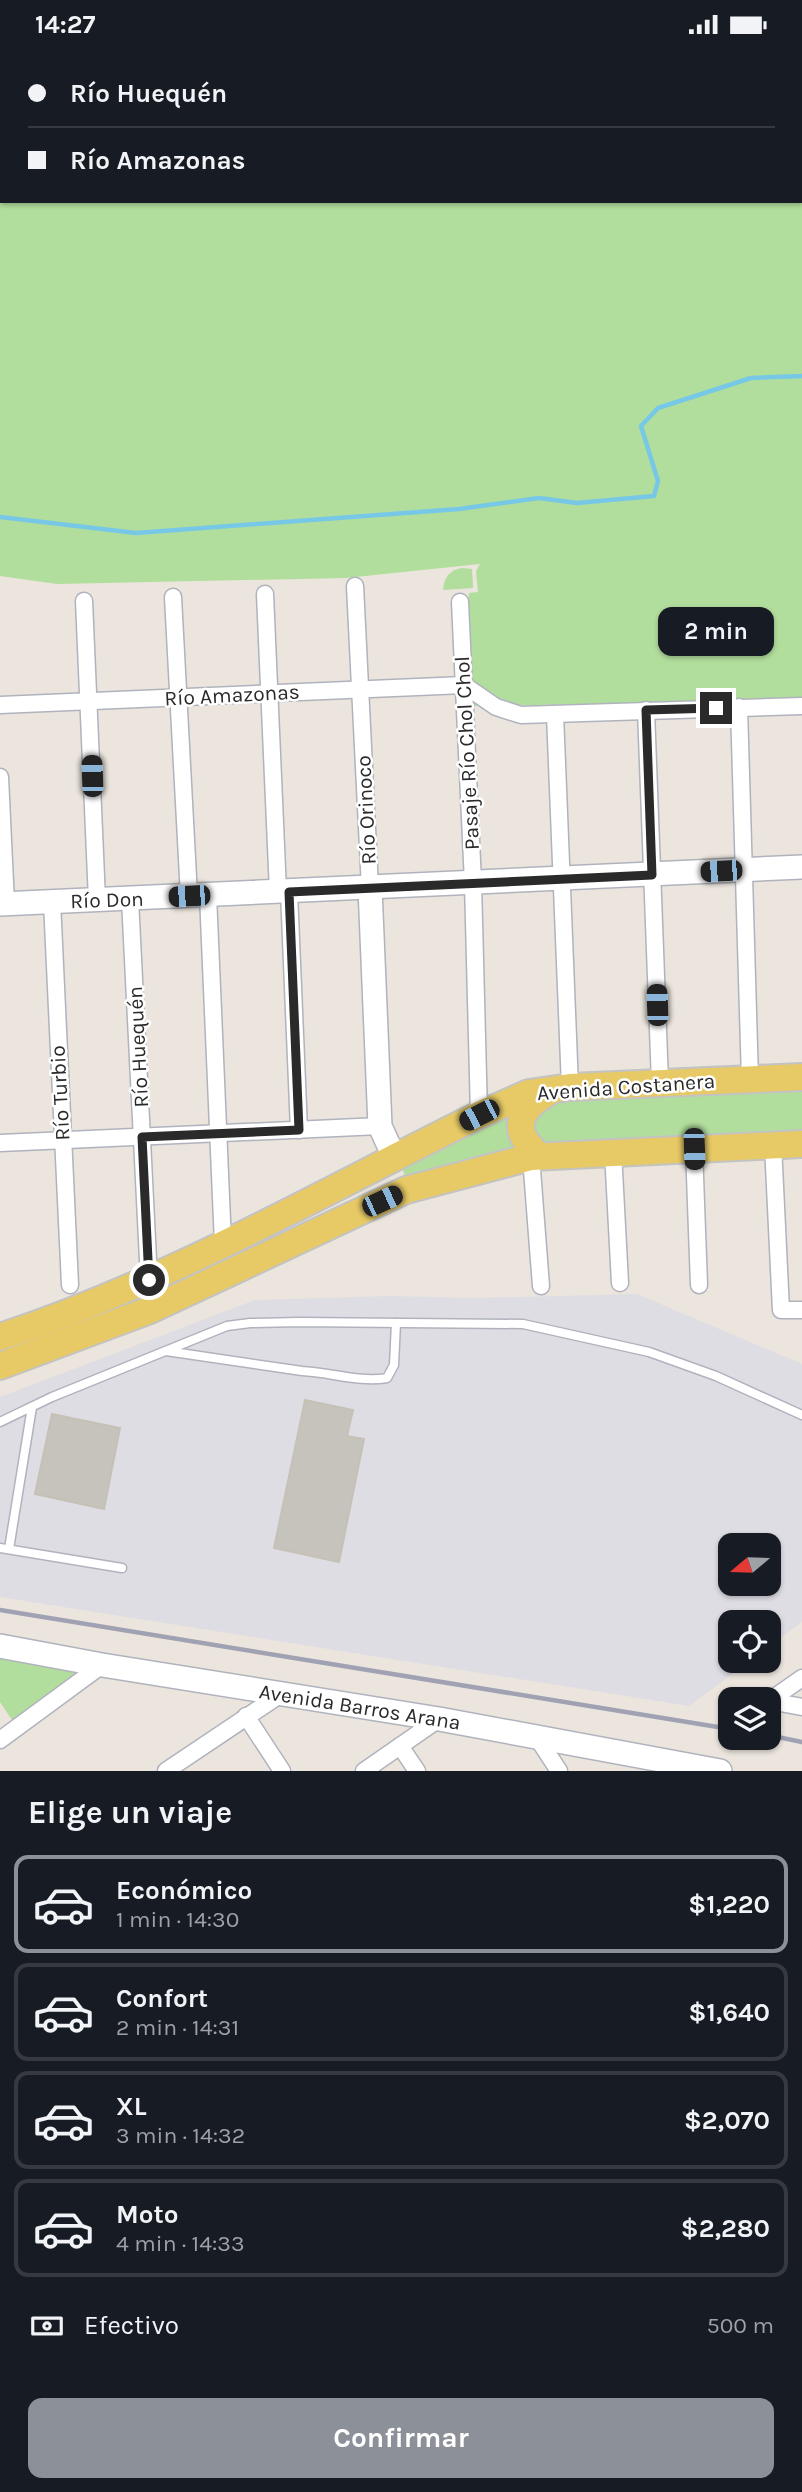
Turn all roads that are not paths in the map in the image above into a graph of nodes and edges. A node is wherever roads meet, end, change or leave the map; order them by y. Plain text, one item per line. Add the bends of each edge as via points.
1 (355, 586) dead end
2 (265, 594) dead end
3 (173, 597) dead end
4 (85, 601) dead end
5 (460, 602) dead end
6 (464, 685) junction
7 (360, 689) junction
8 (269, 694) junction
9 (178, 698) junction
10 (89, 702) junction
11 (0, 705) edge
12 (802, 706) edge
13 (739, 707) junction
14 (646, 710) junction
15 (555, 713) junction
16 (0, 777) edge
17 (802, 867) edge
18 (744, 870) junction
19 (652, 875) junction
20 (562, 879) junction
21 (473, 883) junction
22 (370, 888) junction
23 (283, 892) junction
24 (199, 896) junction
25 (130, 899) junction
26 (97, 900) junction
27 (51, 902) junction
28 (3, 904) edge
29 (802, 1077) edge
30 (750, 1080) junction
31 (660, 1083) junction
32 (560, 1088) junction
33 (479, 1115) junction
34 (380, 1126) junction
35 (299, 1130) junction
36 (219, 1134) junction
37 (142, 1137) junction
38 (62, 1140) junction
39 (0, 1143) edge
40 (802, 1144) edge
41 (774, 1145) junction
42 (694, 1149) junction
43 (613, 1152) junction
44 (394, 1157) junction
45 (536, 1157) junction
46 (223, 1244) junction
47 (149, 1280) junction
48 (620, 1283) dead end
49 (70, 1285) dead end
50 (699, 1285) dead end
51 (541, 1286) dead end
52 (802, 1310) edge
53 (396, 1323) junction
54 (0, 1337) edge
55 (166, 1351) junction
56 (0, 1366) edge
57 (32, 1407) junction
58 (802, 1415) edge
59 (0, 1422) edge
60 (5, 1549) edge
61 (122, 1568) dead end
62 (0, 1646) edge
63 (102, 1665) junction
64 (802, 1678) edge
65 (781, 1693) edge
66 (281, 1694) junction
67 (781, 1703) edge
68 (802, 1707) edge
69 (246, 1716) junction
70 (439, 1719) junction
71 (538, 1739) junction
72 (0, 1740) edge
73 (400, 1746) junction
74 (166, 1771) edge
75 (282, 1771) edge
76 (365, 1771) edge
77 (417, 1771) edge
78 (559, 1771) edge
79 (720, 1771) edge

1 - 7 street, Río Orinoco
2 - 8 street
3 - 9 street
4 - 10 street
5 - 6 street, Pasaje Río Chol Chol
6 - 7 street, Río Amazonas
6 - 15 street via 496,707 521,715
6 - 21 street, Pasaje Río Chol Chol
7 - 8 street, Río Amazonas
7 - 22 street, Río Orinoco
8 - 9 street, Río Amazonas
8 - 23 street
9 - 10 street, Río Amazonas
9 - 24 street
10 - 11 street, Río Amazonas
10 - 26 street
12 - 13 street
13 - 14 street
13 - 18 street
14 - 15 street
14 - 19 street
15 - 20 street
16 - 28 street
17 - 18 street, Río Don
18 - 19 street, Río Don
18 - 30 street
19 - 20 street, Río Don
19 - 31 street
20 - 21 street, Río Don
20 - 32 street
21 - 22 street, Río Don
21 - 33 street, Pasaje Río Chol Chol
22 - 23 street, Río Don
22 - 34 street, Río Orinoco
23 - 24 street, Río Don
23 - 35 street
24 - 25 street, Río Don
24 - 36 street
25 - 26 street, Río Don
25 - 37 street, Río Huequén
26 - 27 street, Río Don
27 - 28 street, Río Don
27 - 38 street, Río Turbio
29 - 30 main road, Avenida Costanera
30 - 31 main road, Avenida Costanera
31 - 32 main road, Avenida Costanera
32 - 33 main road, Avenida Costanera via 529,1093
32 - 45 main road via 534,1101 521,1120 520,1131
33 - 44 main road, Avenida Costanera
34 - 35 street
34 - 44 street, Río Orinoco
35 - 36 street
36 - 37 street
36 - 46 street
37 - 38 street
37 - 47 street, Río Huequén
38 - 39 street
38 - 49 street, Río Turbio
40 - 41 main road
41 - 42 main road
41 - 52 street via 781,1310
42 - 43 main road
42 - 50 street
43 - 45 main road
43 - 48 street
44 - 46 main road, Avenida Costanera
45 - 51 street
45 - 56 main road via 405,1190 150,1310
46 - 47 main road, Avenida Costanera
47 - 54 main road, Avenida Costanera
53 - 55 lane via 250,1323 227,1326
53 - 55 lane via 394,1365 387,1378 375,1381
53 - 58 lane via 523,1324 649,1352
55 - 57 lane
57 - 59 lane
57 - 60 lane
60 - 61 lane
62 - 63 street, Avenida Barros Arana
63 - 66 street, Avenida Barros Arana
63 - 72 street
64 - 65 street
66 - 69 street
66 - 70 street, Avenida Barros Arana
67 - 68 street
69 - 74 street
69 - 75 street
70 - 71 street, Avenida Barros Arana
70 - 73 street
71 - 78 street
71 - 79 street, Avenida Barros Arana
73 - 76 street
73 - 77 street

